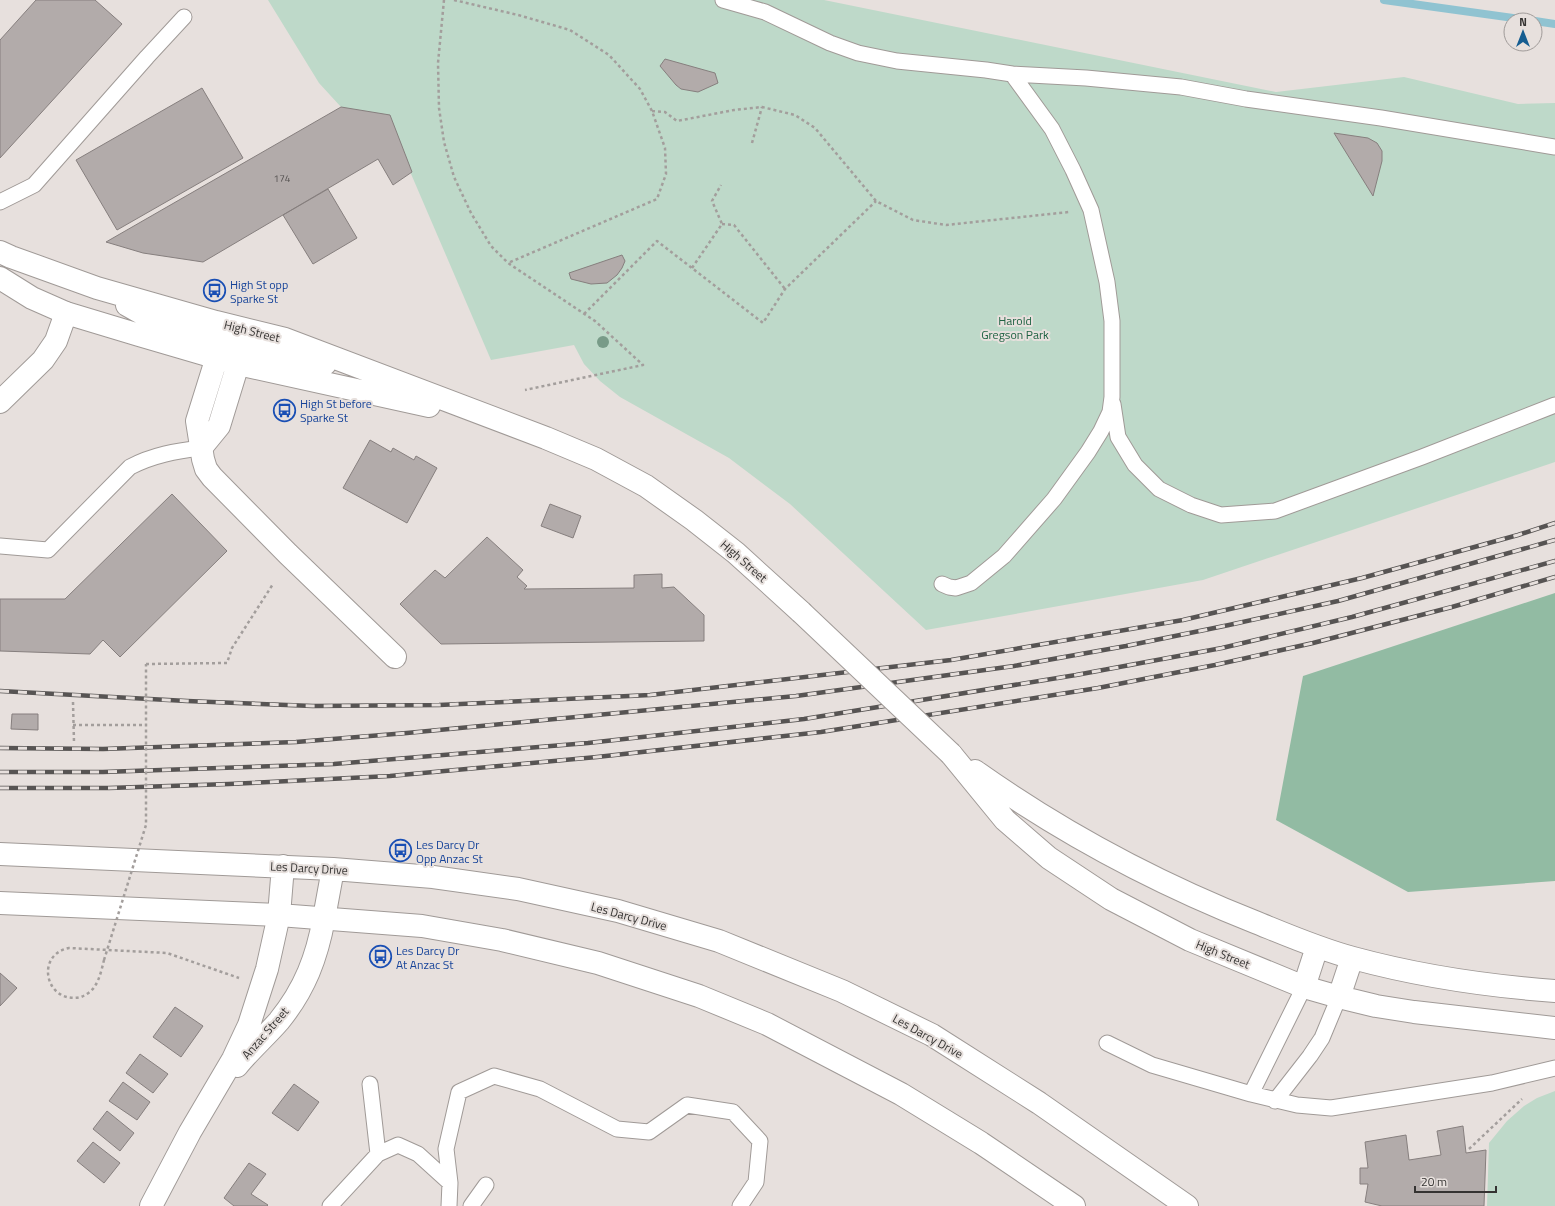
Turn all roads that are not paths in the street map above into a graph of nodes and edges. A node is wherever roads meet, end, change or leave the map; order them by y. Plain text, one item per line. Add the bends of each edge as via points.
1 (722, 0) edge
2 (184, 18) dead end
3 (1012, 74) junction
4 (1555, 146) edge
5 (0, 202) edge
6 (0, 252) edge
7 (0, 278) edge
8 (97, 288) junction
9 (66, 313) junction
10 (229, 355) junction
11 (362, 369) junction
12 (1112, 397) junction
13 (0, 402) edge
14 (1555, 405) edge
15 (500, 421) junction
16 (201, 448) junction
17 (0, 546) edge
18 (942, 584) dead end
19 (395, 657) dead end
20 (951, 754) junction
21 (0, 854) edge
22 (283, 866) junction
23 (333, 869) junction
24 (0, 903) edge
25 (279, 915) junction
26 (324, 918) junction
27 (1318, 947) junction
28 (1352, 958) junction
29 (1304, 987) junction
30 (1555, 991) edge
31 (1340, 997) junction
32 (1555, 1028) edge
33 (1107, 1043) dead end
34 (1555, 1068) edge
35 (370, 1084) dead end
36 (1251, 1094) junction
37 (212, 1098) junction
38 (1275, 1100) junction
39 (378, 1154) junction
40 (450, 1183) junction
41 (486, 1185) dead end
42 (151, 1206) edge
43 (330, 1206) edge
44 (449, 1206) edge
45 (471, 1206) edge
46 (740, 1206) edge
47 (1074, 1206) edge
48 (1187, 1206) edge

1 - 3 lane via 765,12 830,43 858,52 897,61
2 - 5 lane via 34,185
3 - 4 lane via 1181,87
3 - 12 lane via 1052,129 1091,210 1107,282 1112,321
6 - 8 main road, High Street
7 - 9 main road, High Street via 32,298
8 - 10 main road via 166,327
8 - 11 main road, High Street via 285,339
9 - 10 main road, High Street
9 - 13 main road via 56,341 42,360
10 - 11 main road via 274,357
10 - 15 main road, High Street via 356,390
10 - 16 main road via 220,426
11 - 15 main road, High Street
12 - 14 lane via 1118,437 1135,465 1160,489 1191,505 1221,515 1275,511
12 - 18 lane via 1110,412 1098,436 1054,499 1029,529 1004,556 972,583 956,588
15 - 20 main road, High Street, bridge via 596,459 646,486 694,520 736,553 801,612
16 - 17 lane via 158,455 130,467 48,550
16 - 19 main road via 206,469 212,477
20 - 27 main road, High Street via 1082,841 1201,900
20 - 29 main road, High Street via 1005,820 1049,858 1111,899 1190,940
21 - 22 main road, Les Darcy Drive
22 - 23 main road, Les Darcy Drive
22 - 25 main road, Anzac Street
23 - 26 main road, Anzac Street
23 - 48 main road, Les Darcy Drive via 433,877 518,889 618,911 718,941 842,991 932,1035 1039,1103
24 - 25 main road
25 - 26 main road
25 - 37 main road, Anzac Street via 267,969 250,1025
26 - 37 main road, Anzac Street via 311,969 301,989 279,1020
26 - 47 main road via 422,926 502,940 598,963 699,996 767,1024 901,1094 981,1143
27 - 28 main road, High Street
27 - 29 main road
28 - 30 main road, High Street via 1474,983
28 - 31 main road
29 - 31 main road, High Street
29 - 36 lane
31 - 32 main road, High Street via 1414,1012
31 - 38 lane via 1322,1038
33 - 36 lane via 1152,1065
34 - 38 lane via 1492,1083 1331,1108
35 - 39 lane
36 - 38 lane
37 - 42 main road, Anzac Street via 190,1132
39 - 40 lane via 398,1145 418,1154
39 - 43 lane
40 - 44 lane
40 - 46 lane via 446,1150 459,1092 494,1076 540,1089 617,1129 649,1132 687,1105 733,1112 760,1141 756,1182
41 - 45 lane

